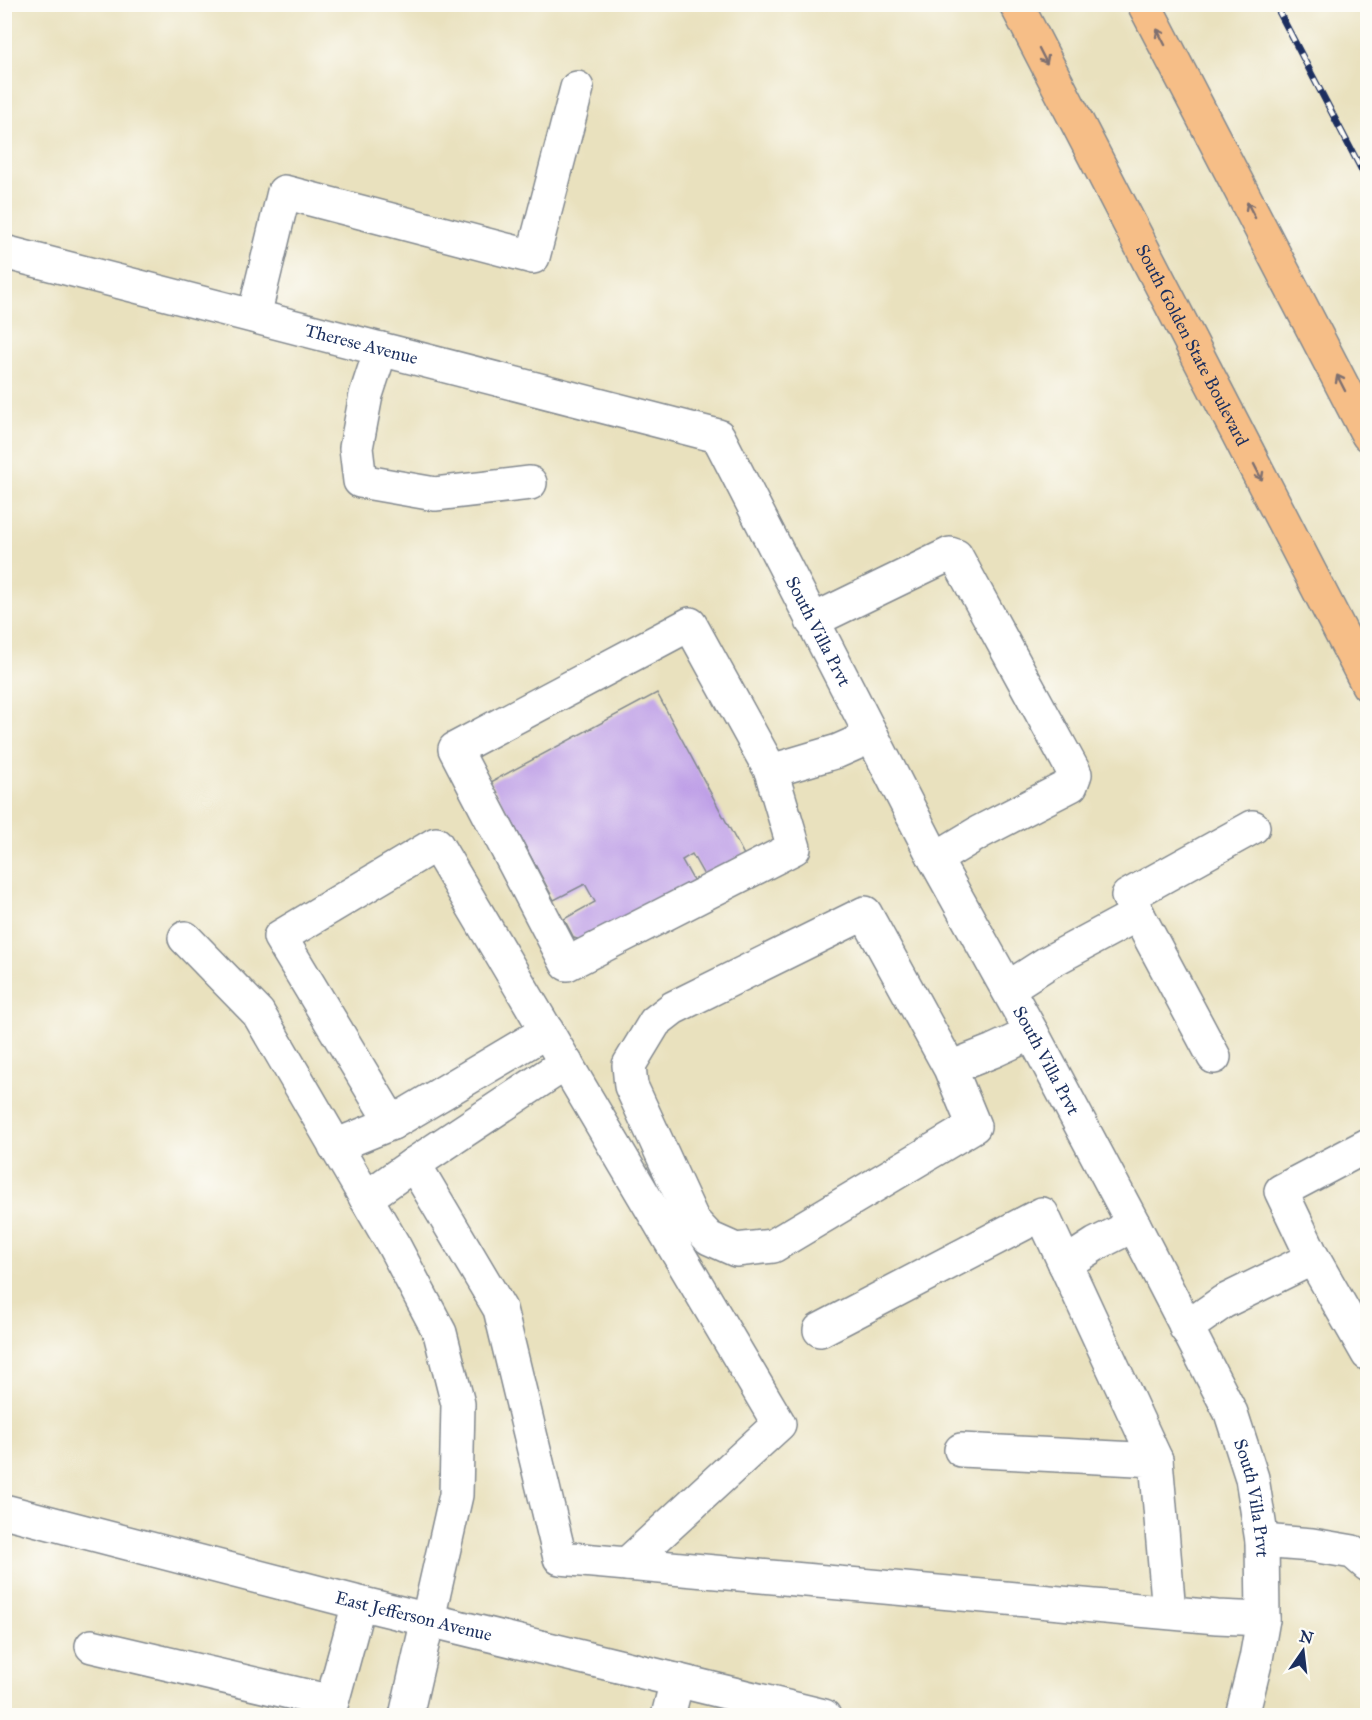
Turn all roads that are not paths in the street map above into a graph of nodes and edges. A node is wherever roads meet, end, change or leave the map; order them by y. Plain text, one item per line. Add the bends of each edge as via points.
1 (1016, 4) edge
2 (1144, 4) edge
3 (578, 88) dead end
4 (4, 252) edge
5 (254, 316) junction
6 (381, 349) junction
7 (1368, 435) edge
8 (718, 436) joint
9 (530, 483) dead end
10 (812, 621) junction
11 (1368, 685) edge
12 (872, 736) junction
13 (771, 771) junction
14 (1253, 827) dead end
15 (935, 859) junction
16 (1138, 914) junction
17 (185, 938) dead end
18 (1008, 988) junction
19 (547, 1031) junction
20 (1032, 1033) junction
21 (1214, 1057) dead end
22 (566, 1063) junction
23 (950, 1068) junction
24 (392, 1124) junction
25 (1368, 1145) edge
26 (335, 1146) junction
27 (414, 1164) junction
28 (366, 1198) junction
29 (1134, 1225) junction
30 (1313, 1258) junction
31 (1065, 1264) junction
32 (1186, 1328) junction
33 (820, 1330) dead end
34 (1368, 1354) edge
35 (961, 1450) dead end
36 (1156, 1460) junction
37 (4, 1511) edge
38 (1262, 1541) junction
39 (627, 1564) junction
40 (1368, 1565) edge
41 (359, 1603) junction
42 (1169, 1612) junction
43 (429, 1619) junction
44 (1263, 1619) junction
45 (92, 1646) dead end
46 (677, 1680) junction
47 (406, 1716) edge
48 (668, 1716) edge
49 (824, 1716) edge
50 (1242, 1716) edge

1 -> 11 main road, South Golden State Boulevard
7 -> 2 main road
3 - 5 street via 533,257 284,192
4 - 5 street, Therese Avenue
5 - 6 street, Therese Avenue
6 - 8 street, Therese Avenue
6 - 9 street via 366,395 356,448 360,481 435,494
8 - 10 street, South Villa Prvt
10 - 12 street, South Villa Prvt
10 - 15 street via 950,554 956,556 1076,774 1071,785
12 - 13 street via 838,751
12 - 15 street, South Villa Prvt
13 - 13 street via 690,624 455,749 567,964 794,848
14 - 16 street via 1128,896
15 - 18 street, South Villa Prvt
16 - 18 street
16 - 21 street
17 - 26 street via 258,1013
18 - 20 street, South Villa Prvt
19 - 22 street
19 - 24 street
19 - 24 street via 436,844 280,937
20 - 23 street
20 - 29 street, South Villa Prvt
22 - 27 street
22 - 39 street via 779,1424
23 - 23 street via 865,913 673,1008 655,1022 629,1065 631,1086 693,1221 709,1238 736,1250 773,1246 974,1126
24 - 26 street
25 - 30 street via 1281,1191
26 - 28 street
27 - 28 street
27 - 39 street via 500,1309 560,1558
28 - 43 street via 440,1333 458,1404 456,1495
29 - 31 street
29 - 32 street, South Villa Prvt
30 - 32 street via 1223,1302
30 - 34 street
31 - 33 street via 1042,1214
31 - 36 street
32 - 38 street, South Villa Prvt via 1231,1413 1252,1478
35 - 36 street
36 - 42 street
37 - 41 street, East Jefferson Avenue
38 - 40 street via 1353,1552
38 - 44 street, South Villa Prvt
39 - 42 street
41 - 43 street, East Jefferson Avenue
41 - 45 street via 332,1702
42 - 44 street
43 - 46 street, East Jefferson Avenue
43 - 47 street
44 - 50 street, South Villa Prvt
46 - 48 street
46 - 49 street, East Jefferson Avenue

